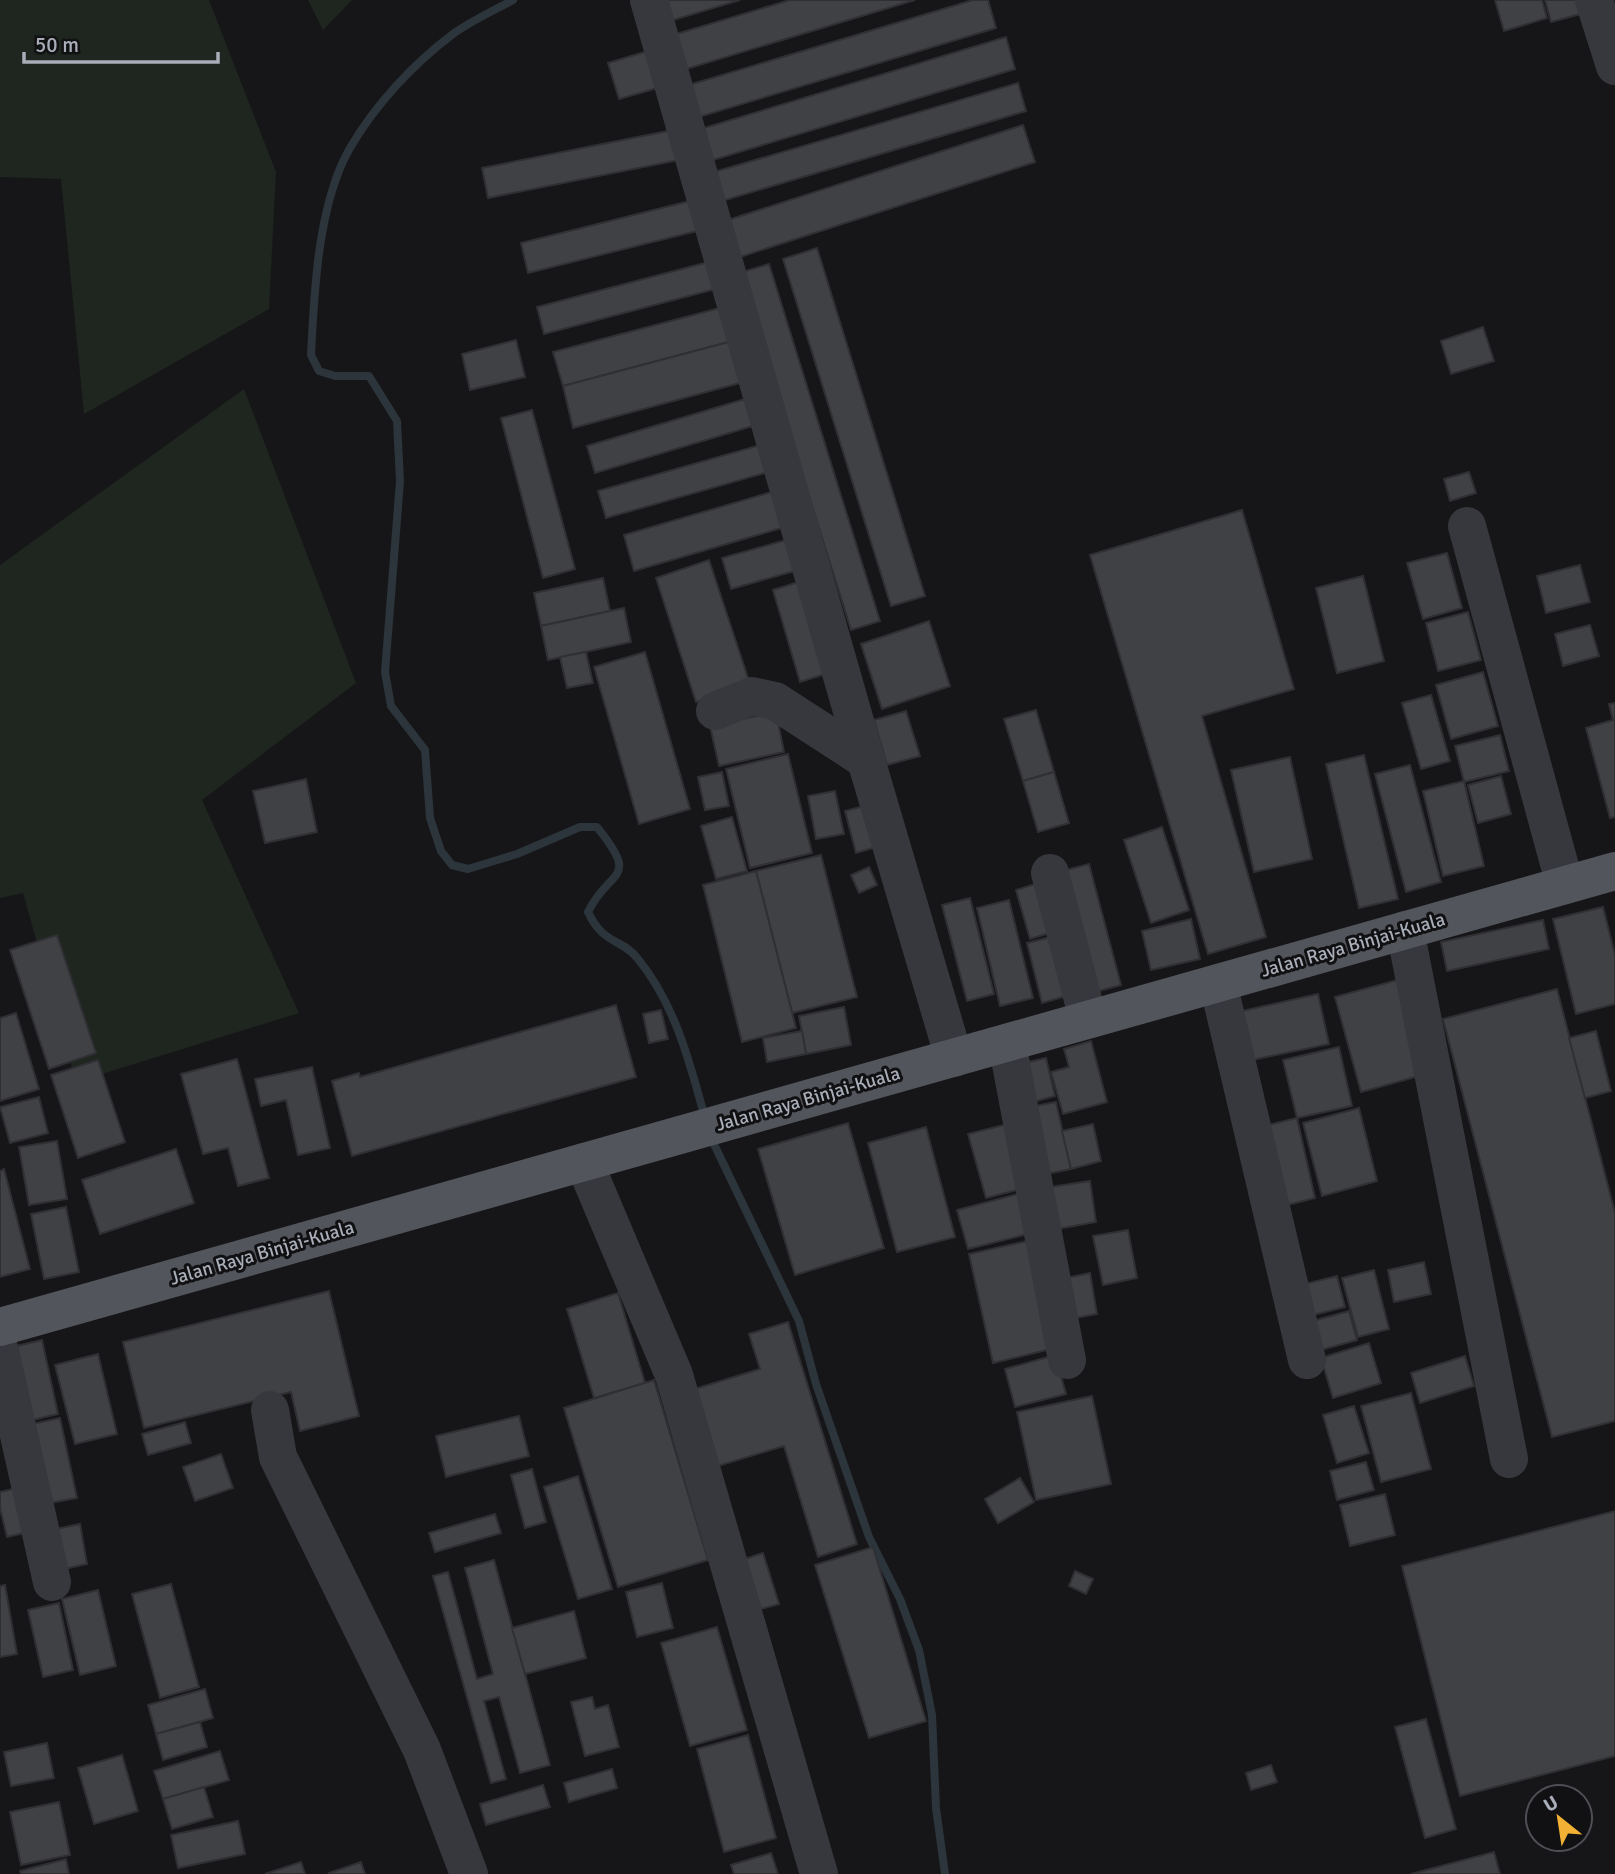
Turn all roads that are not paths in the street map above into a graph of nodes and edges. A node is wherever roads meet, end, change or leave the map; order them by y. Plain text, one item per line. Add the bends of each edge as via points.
1 (649, 0) edge
2 (1594, 0) edge
3 (1615, 66) edge
4 (1467, 526) dead end
5 (715, 711) dead end
6 (866, 760) junction
7 (1615, 871) edge
8 (1051, 873) dead end
9 (1565, 885) junction
10 (1405, 930) junction
11 (1218, 983) junction
12 (1088, 1019) junction
13 (1007, 1042) junction
14 (954, 1058) junction
15 (584, 1162) junction
16 (0, 1327) edge
17 (0, 1351) edge
18 (1067, 1360) dead end
19 (1307, 1360) dead end
20 (270, 1410) dead end
21 (1509, 1459) dead end
22 (52, 1582) dead end
23 (470, 1874) edge
24 (818, 1874) edge

1 - 6 street
2 - 3 street
4 - 9 street
5 - 6 street via 752,696 775,701
6 - 14 street
7 - 9 main road, Jalan Raya Binjai-Kuala
8 - 12 street
9 - 10 main road, Jalan Raya Binjai-Kuala
10 - 11 main road, Jalan Raya Binjai-Kuala
10 - 21 street
11 - 12 main road, Jalan Raya Binjai-Kuala
11 - 19 street
12 - 13 main road, Jalan Raya Binjai-Kuala
13 - 14 main road, Jalan Raya Binjai-Kuala
13 - 18 street
14 - 15 main road, Jalan Raya Binjai-Kuala
15 - 16 main road, Jalan Raya Binjai-Kuala
15 - 24 street via 674,1375
17 - 22 street
20 - 23 street via 278,1457 422,1750

